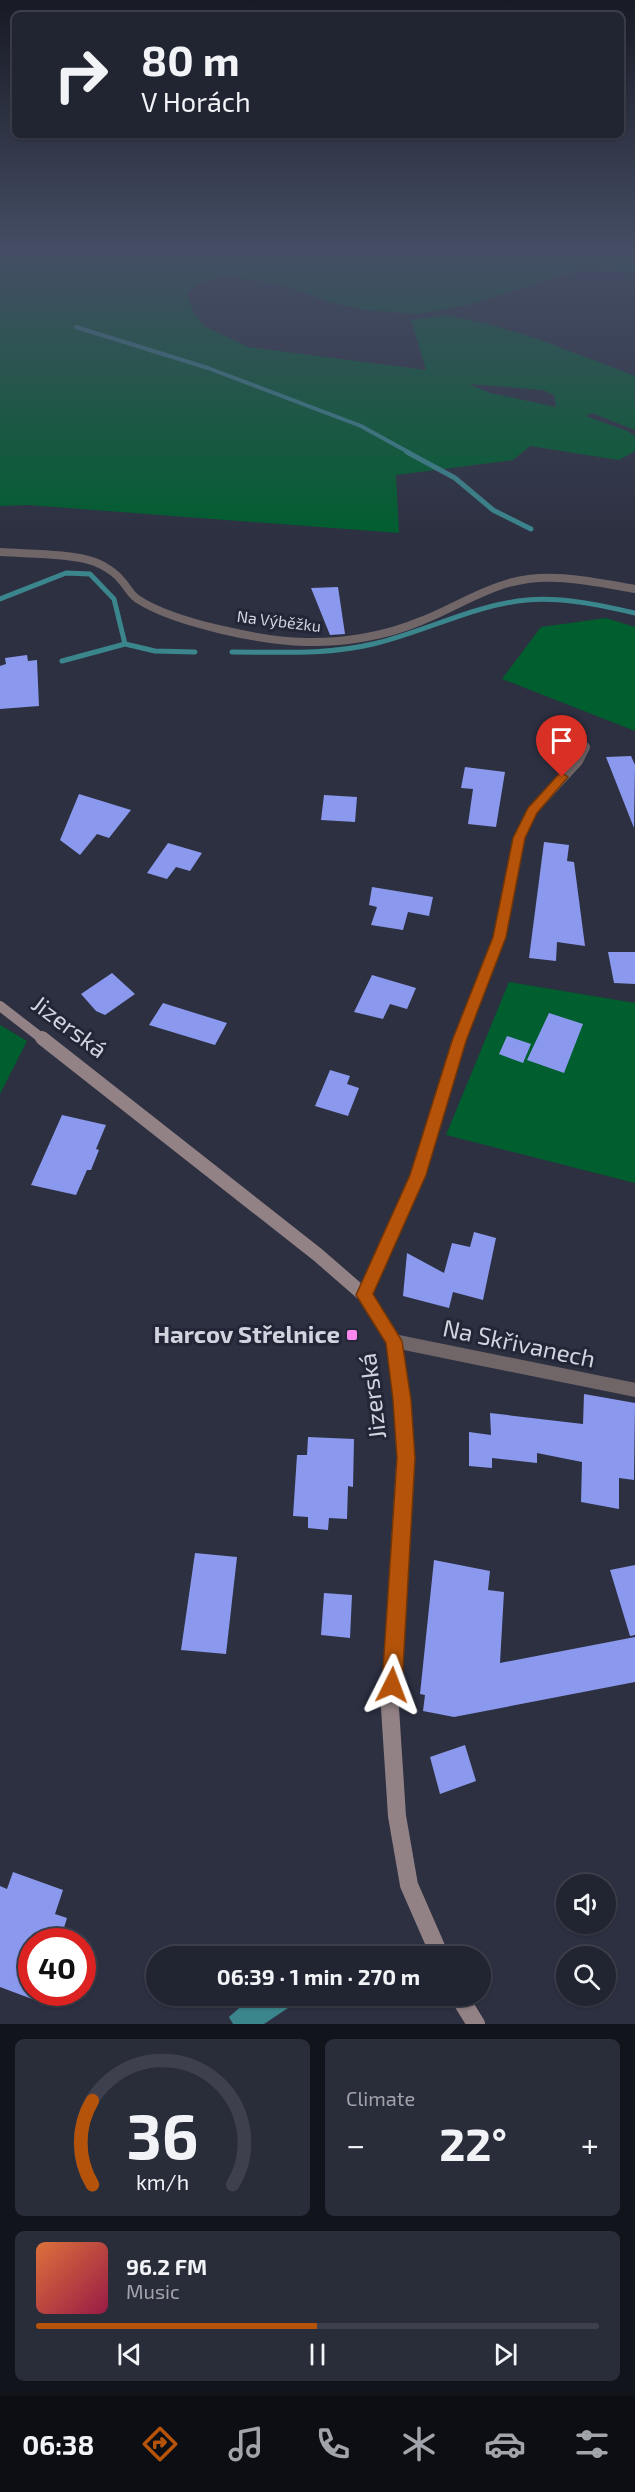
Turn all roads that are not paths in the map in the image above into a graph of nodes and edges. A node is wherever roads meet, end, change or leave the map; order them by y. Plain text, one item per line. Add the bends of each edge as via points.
1 (0, 552) edge
2 (635, 589) edge
3 (585, 747) dead end
4 (0, 1006) edge
5 (364, 1295) junction
6 (394, 1341) junction
7 (635, 1390) edge
8 (436, 1946) edge
9 (465, 2006) edge
10 (476, 2024) edge

1 - 2 street, Na Výběžku via 95,562 119,577 136,599 164,614 234,632 304,642 384,633 522,579 579,580
3 - 5 street via 578,761 532,811 519,838 500,937 459,1041 418,1175
4 - 5 street, Jizerská
5 - 6 street, Jizerská
6 - 7 street, Na Skřivanech
6 - 8 street, Jizerská via 406,1458 390,1708 397,1816 409,1885
9 - 10 street

